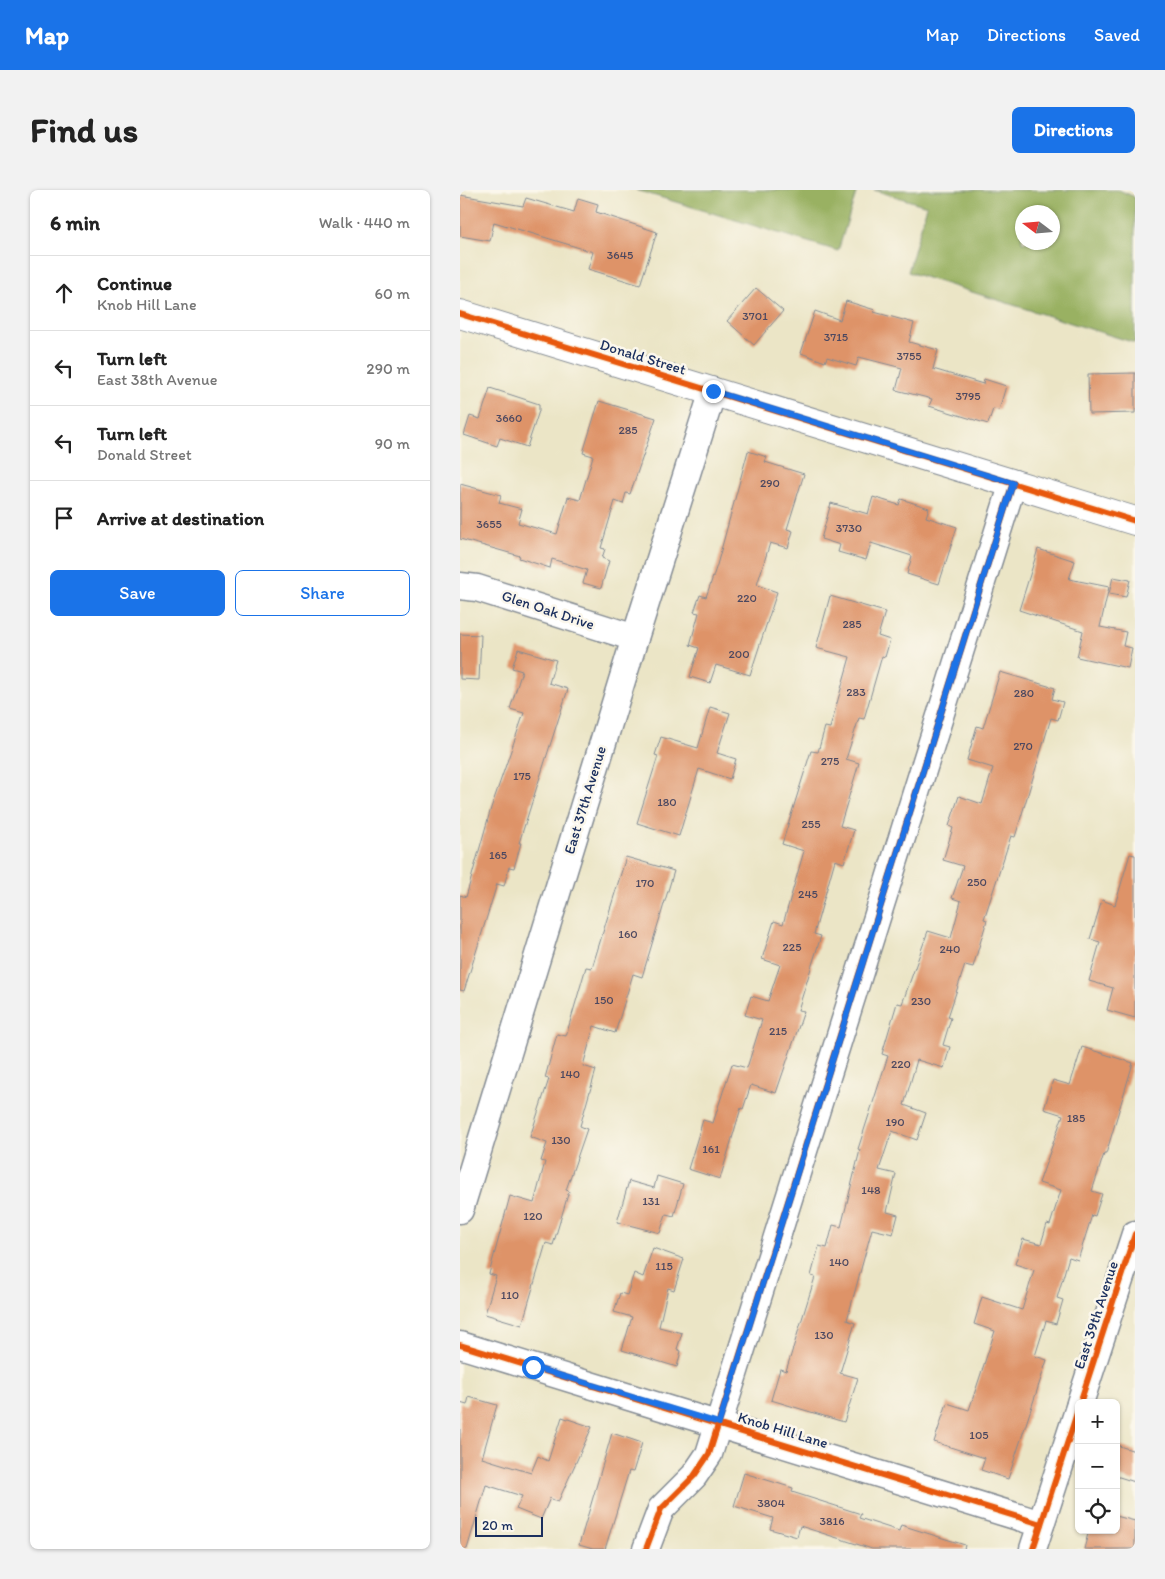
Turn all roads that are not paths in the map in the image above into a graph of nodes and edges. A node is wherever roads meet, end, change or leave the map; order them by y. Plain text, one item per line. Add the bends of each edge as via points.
1 (460, 314) edge
2 (713, 391) junction
3 (1013, 483) junction
4 (1135, 521) edge
5 (460, 586) edge
6 (634, 638) junction
7 (460, 1210) edge
8 (1135, 1234) edge
9 (460, 1345) edge
10 (1081, 1399) edge
11 (1075, 1419) edge
12 (719, 1423) junction
13 (1041, 1524) junction
14 (646, 1549) edge
15 (1033, 1549) edge

1 - 2 street, Donald Street
2 - 3 street, Donald Street
2 - 6 street, East 37th Avenue
3 - 4 street, Donald Street
3 - 12 street
5 - 6 street, Glen Oak Drive via 477,588
6 - 7 street, East 37th Avenue
8 - 10 street, East 39th Avenue
9 - 12 street, Knob Hill Lane
11 - 13 street
12 - 13 street, Knob Hill Lane
12 - 14 street via 708,1454 694,1476 661,1509
13 - 15 street

